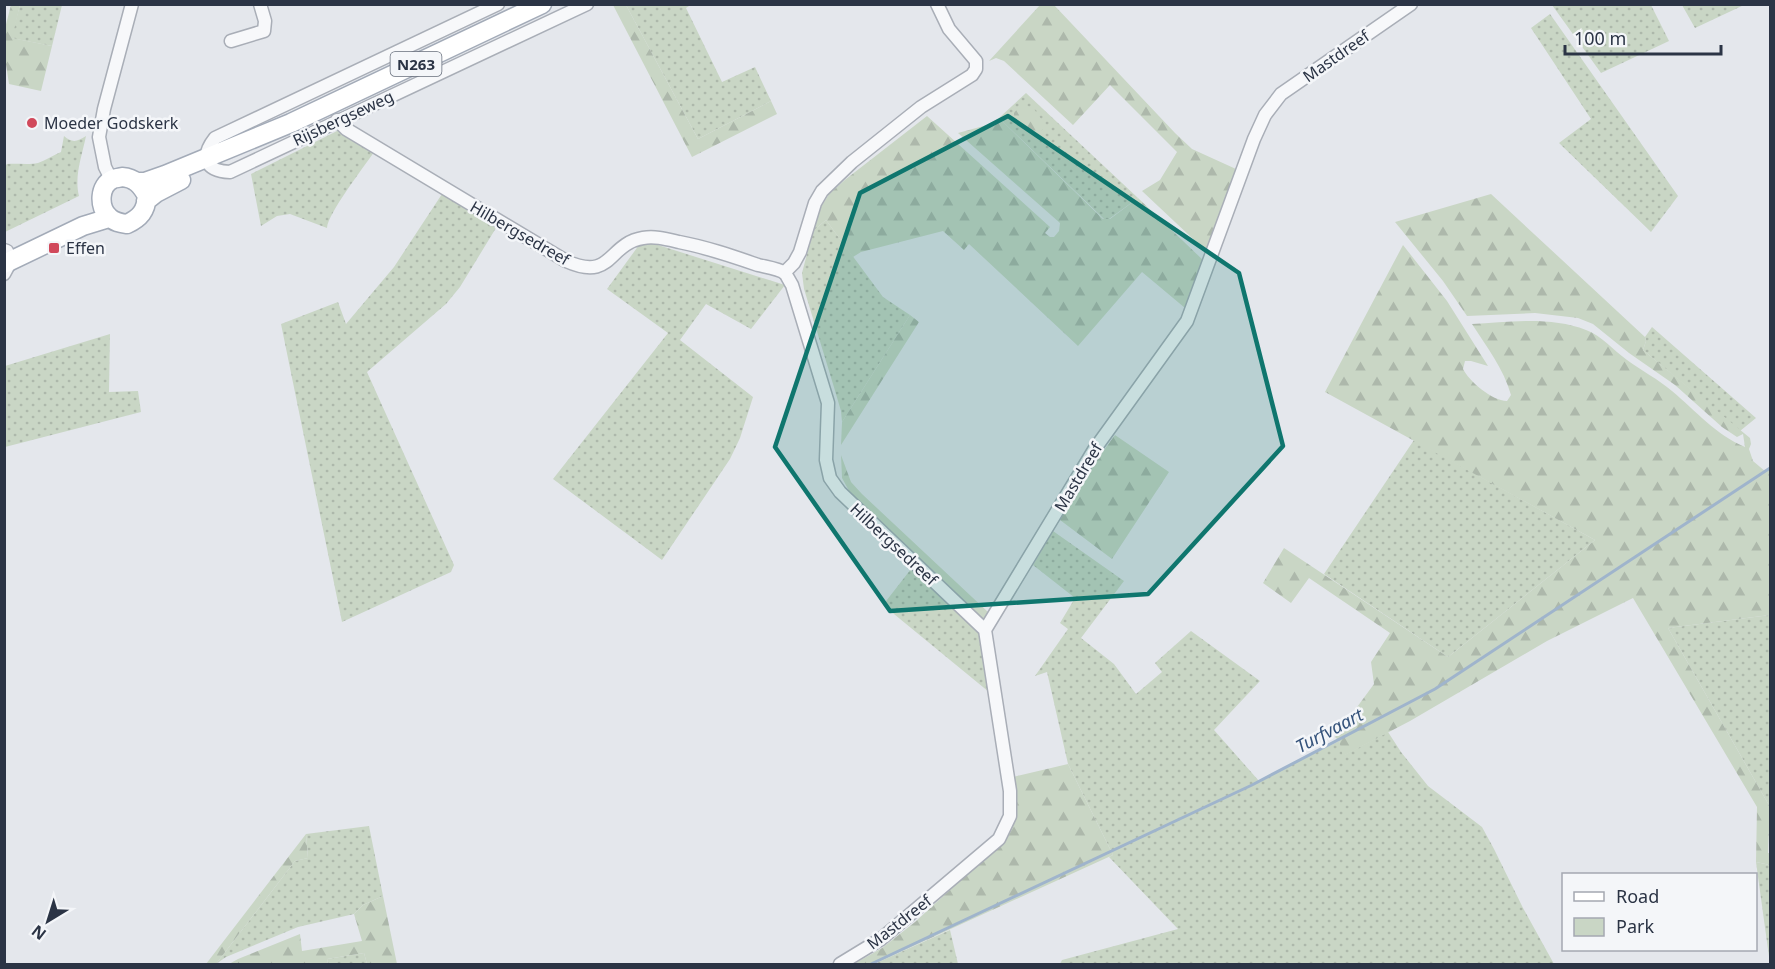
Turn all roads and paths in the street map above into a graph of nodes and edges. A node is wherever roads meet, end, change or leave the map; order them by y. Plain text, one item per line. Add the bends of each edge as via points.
1 (132, 4) edge
2 (260, 4) edge
3 (542, 4) edge
4 (586, 4) edge
5 (937, 4) edge
6 (1411, 4) edge
7 (495, 5) edge
8 (231, 41) dead end
9 (337, 120) junction
10 (208, 162) junction
11 (111, 179) junction
12 (138, 182) junction
13 (147, 201) junction
14 (105, 210) junction
15 (6, 259) edge
16 (784, 273) junction
17 (986, 630) junction
18 (840, 964) edge

1 - 11 street via 99,137
2 - 8 street via 264,31
3 - 10 main road, Rijsbergseweg / N263
4 - 9 street, Rijsbergseweg
5 - 16 street via 949,29 974,58 976,69 912,113 822,191 800,252
6 - 17 street, Mastdreef via 1281,94 1265,115 1187,321 1094,450
7 - 10 street via 215,138 207,149
9 - 10 street, Rijsbergseweg via 230,172 219,171
9 - 16 street, Hilbergsedreef via 346,129 577,266 599,266 628,243 654,236
10 - 12 main road, Rijsbergseweg / N263
10 - 13 main road, Rijsbergseweg / N263
11 - 12 main road, N263 via 122,177
11 - 14 main road via 102,193
12 - 13 main road
13 - 14 main road, N263 via 142,214 127,224 117,223
14 - 15 main road via 79,217
16 - 17 street, Hilbergsedreef via 792,285 828,403 826,460 830,478 840,492
17 - 18 street, Mastdreef via 1010,791 1010,816 999,839 966,868 881,939

